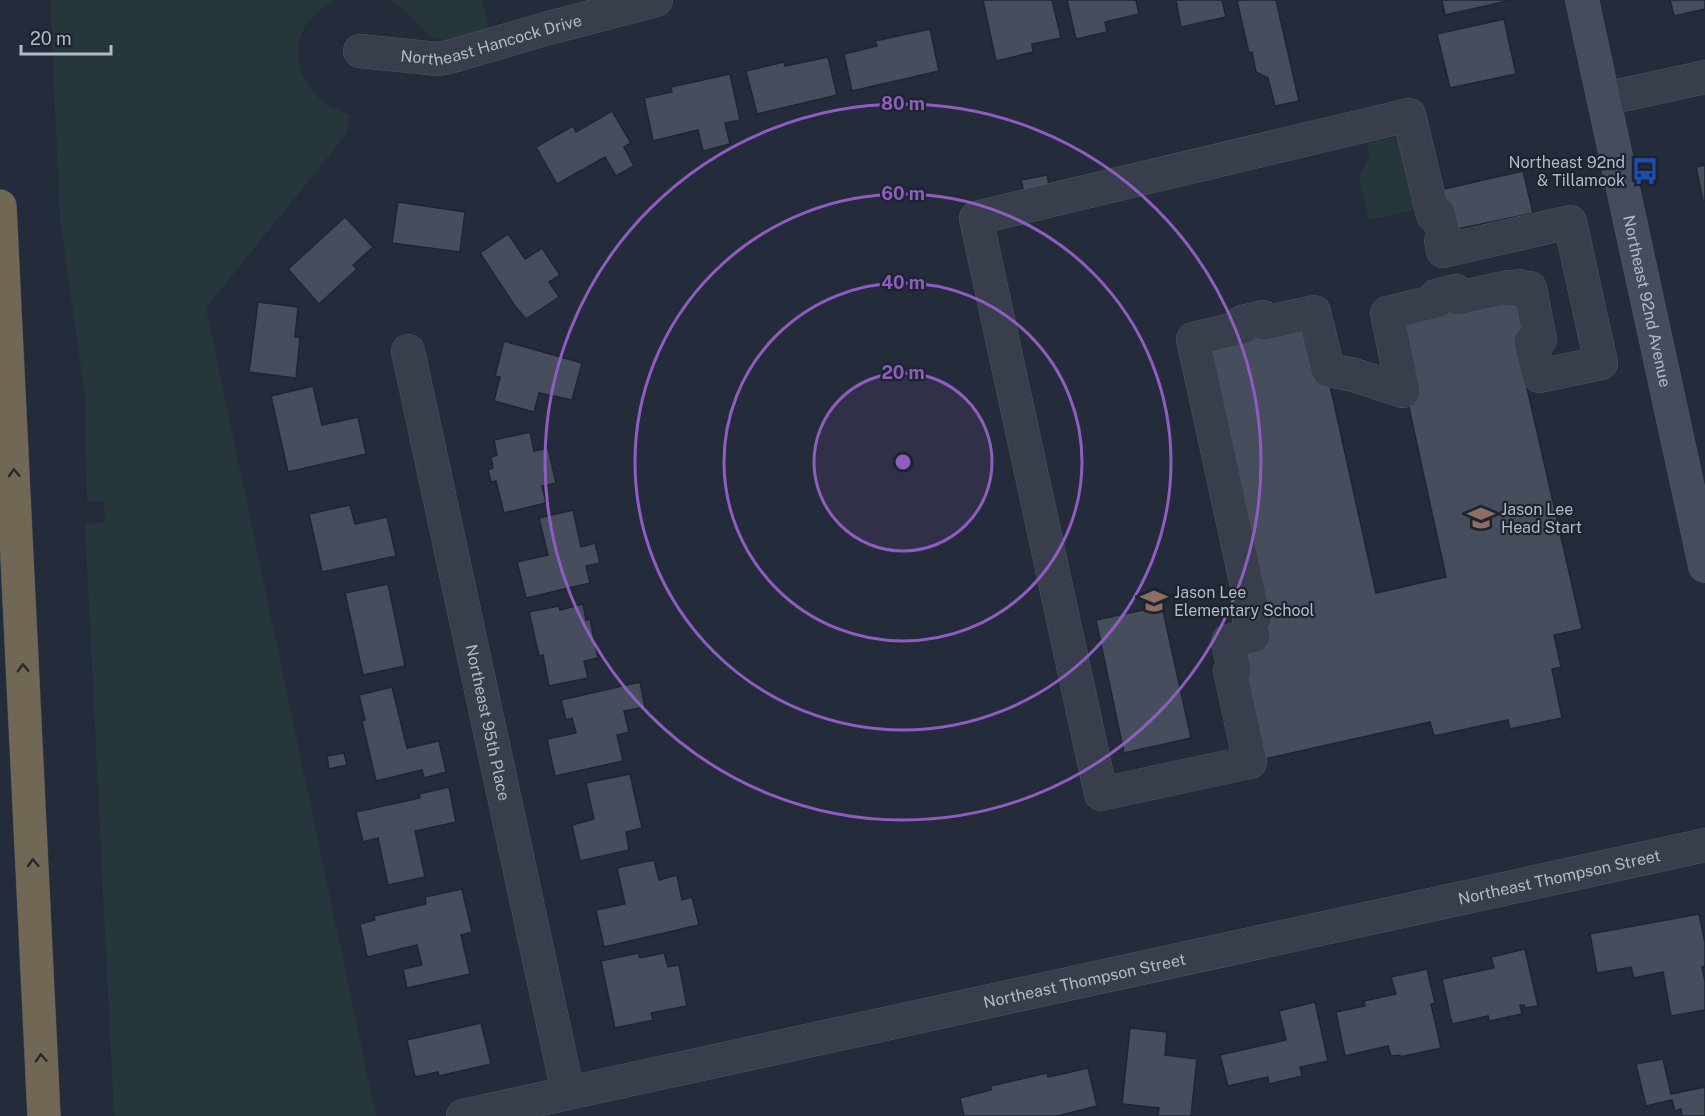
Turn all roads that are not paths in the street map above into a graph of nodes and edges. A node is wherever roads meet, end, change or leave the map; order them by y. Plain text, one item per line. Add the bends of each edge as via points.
1 (656, 0) edge
2 (1582, 0) edge
3 (360, 51) dead end
4 (1705, 77) edge
5 (1604, 99) junction
6 (0, 206) edge
7 (408, 351) dead end
8 (1698, 498) edge
9 (1705, 566) edge
10 (1101, 794) joint
11 (1705, 845) edge
12 (568, 1093) junction
13 (44, 1116) edge
14 (463, 1116) edge

1 - 3 street, Northeast Hancock Drive via 438,59
2 - 5 street, Northeast 92nd Avenue
4 - 5 street
5 - 8 street, Northeast 92nd Avenue
13 -> 6 highway
7 - 12 street, Northeast 95th Place
8 - 9 street, Northeast 92nd Avenue
10 - 10 street via 976,218 1409,115 1433,215 1438,213 1443,251 1569,222 1601,363 1539,376 1531,342 1540,340 1530,288 1520,290 1519,286 1458,298 1456,291 1436,296 1437,301 1387,313 1403,391 1328,370 1314,312 1264,323 1263,317 1242,322 1243,327 1193,339 1254,618 1249,619 1253,636 1228,641 1234,670 1230,671 1250,762
11 - 12 street, Northeast Thompson Street
12 - 14 street, Northeast Thompson Street

